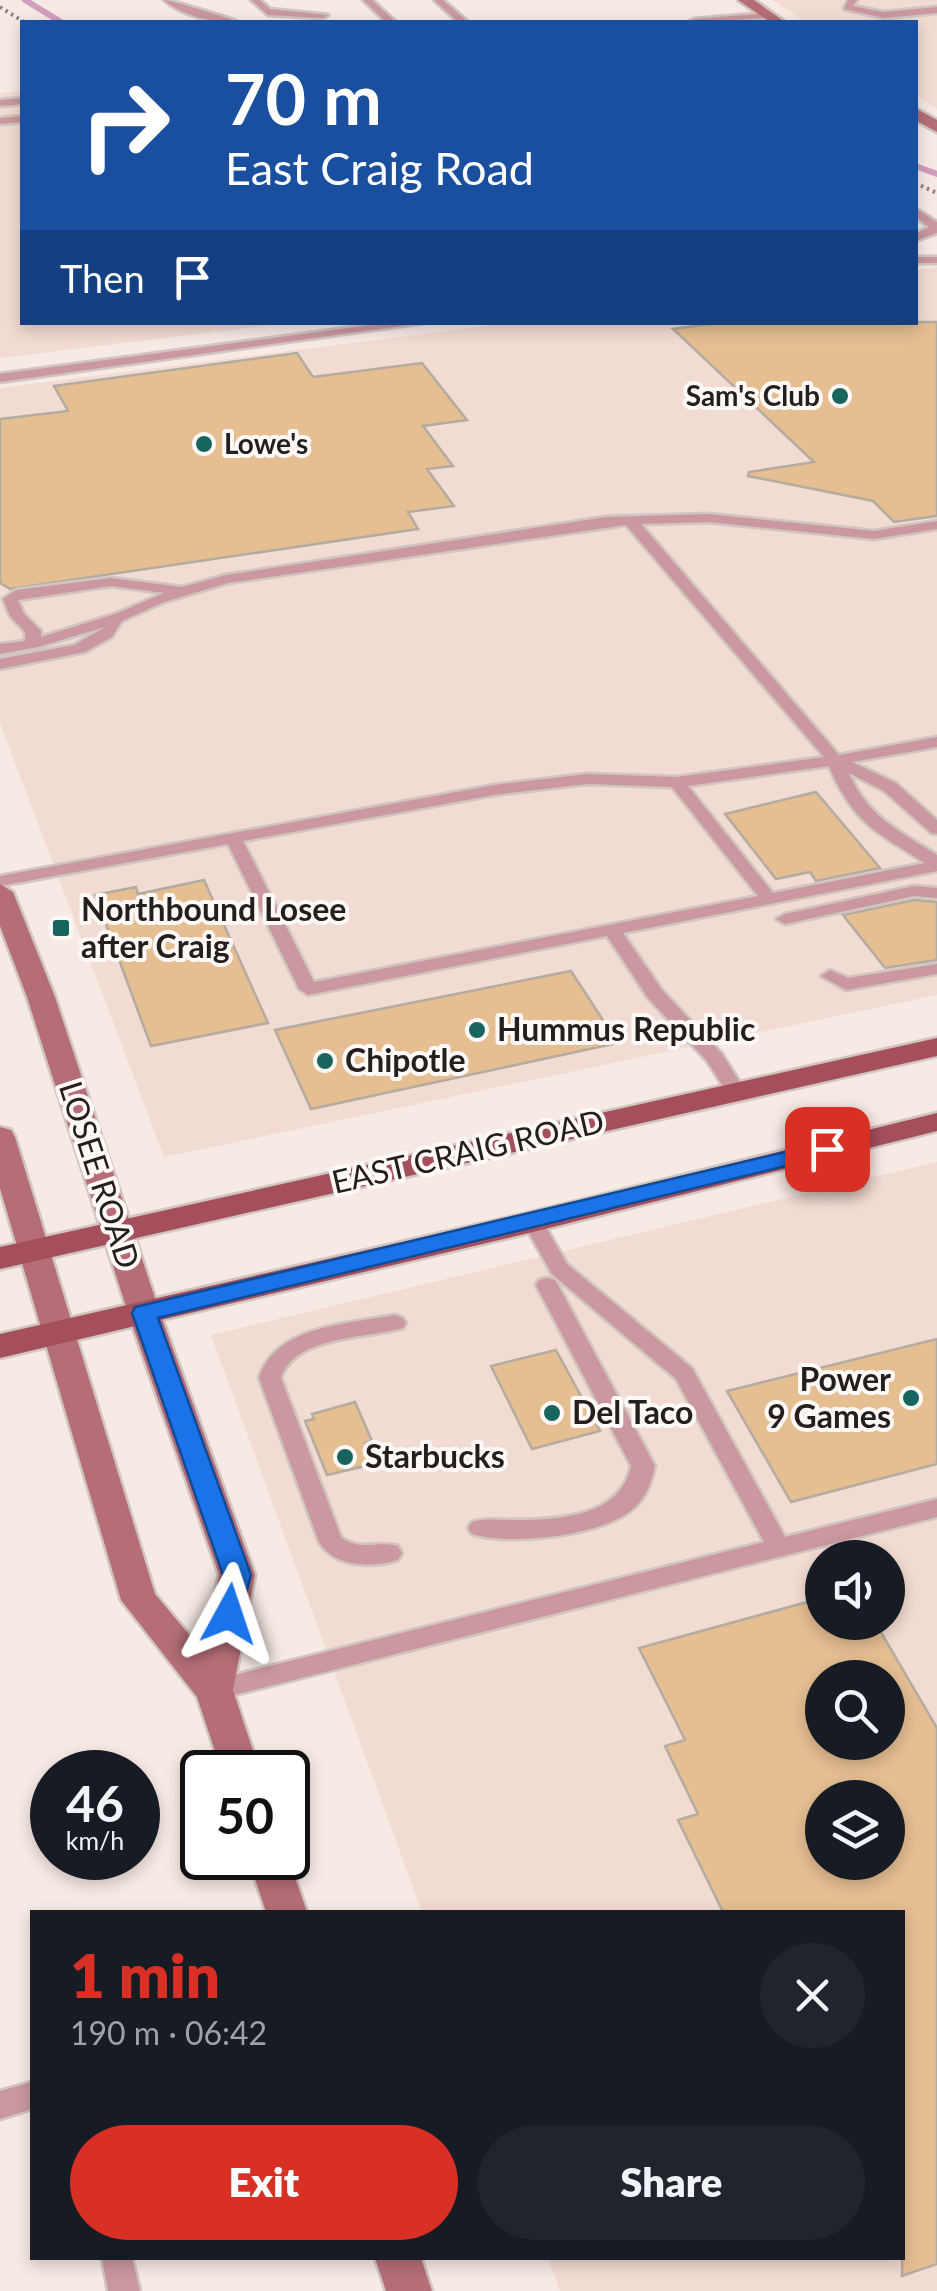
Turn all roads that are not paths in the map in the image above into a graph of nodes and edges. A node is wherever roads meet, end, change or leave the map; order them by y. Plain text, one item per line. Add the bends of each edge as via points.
1 (193, 0) edge
2 (255, 0) edge
3 (307, 0) edge
4 (367, 0) edge
5 (438, 0) edge
6 (745, 0) edge
7 (853, 0) edge
8 (169, 1) edge
9 (937, 10) edge
10 (327, 19) edge
11 (773, 19) edge
12 (225, 20) edge
13 (389, 20) edge
14 (461, 20) edge
15 (747, 20) edge
16 (918, 213) edge
17 (918, 237) edge
18 (401, 325) edge
19 (0, 378) edge
20 (629, 519) junction
21 (937, 525) edge
22 (183, 592) junction
23 (120, 617) junction
24 (33, 644) junction
25 (0, 649) edge
26 (0, 664) edge
27 (937, 742) edge
28 (834, 760) junction
29 (678, 782) junction
30 (937, 829) edge
31 (232, 838) junction
32 (937, 864) edge
33 (0, 881) edge
34 (0, 892) edge
35 (937, 893) edge
36 (770, 900) junction
37 (785, 919) dead end
38 (612, 930) junction
39 (937, 969) edge
40 (830, 976) dead end
41 (937, 1047) edge
42 (736, 1092) junction
43 (937, 1122) edge
44 (0, 1137) edge
45 (533, 1222) junction
46 (119, 1231) junction
47 (34, 1251) junction
48 (0, 1258) edge
49 (547, 1285) dead end
50 (144, 1313) junction
51 (396, 1323) dead end
52 (58, 1332) junction
53 (0, 1346) edge
54 (937, 1508) edge
55 (480, 1528) dead end
56 (779, 1548) junction
57 (390, 1553) dead end
58 (214, 1690) junction
59 (234, 1750) edge
60 (275, 1880) edge
61 (285, 1910) edge
62 (30, 2097) edge
63 (0, 2106) edge
64 (117, 2260) edge
65 (399, 2260) edge
66 (124, 2291) edge
67 (408, 2291) edge

1 - 8 lane
2 - 10 lane via 268,12
3 - 10 lane
4 - 13 lane
5 - 14 lane
6 - 11 main road
7 - 9 lane via 847,7 884,15
8 - 12 lane
11 - 15 lane
16 - 17 lane via 935,226
18 - 19 lane
20 - 21 lane via 708,518 874,535
20 - 22 lane via 226,578
20 - 28 lane
22 - 23 lane
22 - 24 lane via 111,582 16,594 11,608 33,632
23 - 24 lane
23 - 26 lane via 109,634 92,642
24 - 25 lane
27 - 28 lane
28 - 29 lane
28 - 30 lane via 890,787
28 - 32 lane via 864,812
29 - 31 lane via 534,784
29 - 36 lane
31 - 33 lane
31 - 38 lane via 308,989
32 - 36 lane
34 - 46 main road, LOSEE ROAD
35 - 37 lane via 914,891
36 - 38 lane
38 - 42 lane
39 - 40 lane via 846,984
41 - 42 main road, EAST CRAIG ROAD
42 - 46 main road, EAST CRAIG ROAD
43 - 45 main road
44 - 47 main road, LOSEE ROAD
45 - 50 main road
45 - 56 lane via 559,1269 684,1374
46 - 47 main road, EAST CRAIG ROAD
46 - 50 main road, LOSEE ROAD
47 - 48 main road, EAST CRAIG ROAD
47 - 52 main road, LOSEE ROAD
49 - 55 lane via 644,1466 644,1486 628,1504 579,1522 529,1532
50 - 52 main road
50 - 58 main road, LOSEE ROAD via 237,1575
51 - 57 lane via 290,1346 275,1358 270,1378 330,1542 342,1554
52 - 53 main road
52 - 58 main road, LOSEE ROAD via 139,1600
54 - 56 lane
56 - 58 lane
58 - 59 main road, LOSEE ROAD
60 - 61 main road
62 - 63 lane
64 - 66 lane
65 - 67 main road

